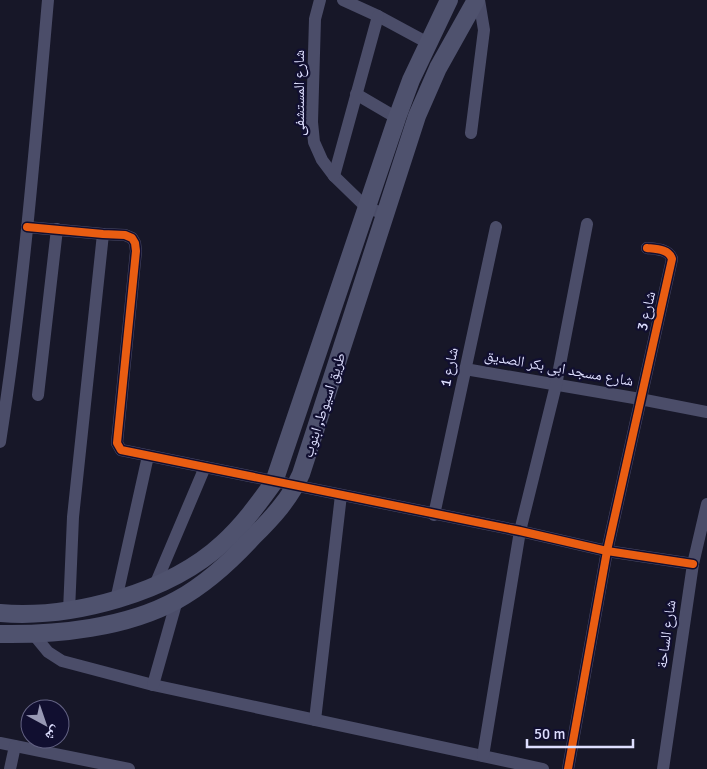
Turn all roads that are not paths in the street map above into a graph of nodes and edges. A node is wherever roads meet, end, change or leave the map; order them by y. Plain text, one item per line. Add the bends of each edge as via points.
1 (48, 0) edge
2 (320, 0) edge
3 (343, 0) edge
4 (449, 0) edge
5 (477, 0) edge
6 (378, 16) junction
7 (428, 43) junction
8 (356, 94) junction
9 (397, 118) junction
10 (471, 133) dead end
11 (334, 176) junction
12 (367, 208) junction
13 (386, 214) junction
14 (588, 224) dead end
15 (27, 227) junction
16 (496, 227) dead end
17 (57, 229) junction
18 (103, 234) junction
19 (647, 248) dead end
20 (465, 369) junction
21 (556, 385) junction
22 (38, 395) dead end
23 (640, 399) junction
24 (707, 412) edge
25 (0, 442) edge
26 (148, 456) junction
27 (205, 467) junction
28 (274, 482) junction
29 (296, 486) junction
30 (341, 496) junction
31 (707, 504) edge
32 (434, 515) junction
33 (520, 531) junction
34 (607, 551) junction
35 (693, 564) junction
36 (155, 585) junction
37 (116, 600) junction
38 (176, 600) junction
39 (69, 611) junction
40 (0, 613) edge
41 (0, 634) edge
42 (34, 635) junction
43 (153, 686) junction
44 (314, 720) junction
45 (0, 743) edge
46 (15, 746) junction
47 (484, 756) junction
48 (86, 765) edge
49 (10, 769) edge
50 (129, 769) edge
51 (543, 769) edge
52 (568, 769) edge
53 (663, 769) edge

1 - 15 street
2 - 11 street, شارع المستشفى via 315,19 312,122 314,142
3 - 6 street
4 - 7 main road, طريق اسيوط, ابنوب
5 - 10 street via 484,30
5 - 13 main road, طريق اسيوط, ابنوب via 438,68 417,116
6 - 7 street
6 - 8 street
7 - 9 main road, طريق اسيوط, ابنوب
8 - 9 street
8 - 11 street
9 - 12 main road, طريق اسيوط, ابنوب
11 - 12 street, شارع المستشفى
12 - 13 street, شارع المستشفى
12 - 28 main road, طريق اسيوط, ابنوب
13 - 29 main road, طريق اسيوط, ابنوب
14 - 21 street
15 - 17 street
15 - 25 street
16 - 20 street, شارع 1
17 - 18 street
17 - 22 street
18 - 26 street via 125,235 135,243 117,443 118,449
18 - 39 street via 73,518
19 - 23 street, شارع 3 via 668,252 672,259
20 - 21 street, شارع مسجد ابى بكر الصديق
20 - 32 street, شارع 1
21 - 23 street, شارع مسجد ابى بكر الصديق
21 - 33 street
23 - 24 street, شارع مسجد ابى بكر الصديق
23 - 34 street, شارع 3
26 - 27 street
26 - 37 street
27 - 28 street
27 - 36 street
28 - 29 street
28 - 36 main road, طريق اسيوط, ابنوب via 250,516 222,544 191,568
29 - 30 street
29 - 38 main road, طريق اسيوط, ابنوب via 240,551
30 - 32 street
30 - 44 street
31 - 35 street, شارع الساحة
32 - 33 street
33 - 34 street
33 - 47 street
34 - 35 street
34 - 52 street, شارع 3
35 - 53 street, شارع الساحة
36 - 37 main road, طريق اسيوط, ابنوب
37 - 39 main road, طريق اسيوط, ابنوب
38 - 42 main road, طريق اسيوط, ابنوب via 107,624
38 - 43 street
39 - 40 main road, طريق اسيوط, ابنوب
41 - 42 main road, طريق اسيوط, ابنوب
42 - 43 street via 48,652 62,661
43 - 44 street
44 - 47 street
45 - 46 street
46 - 48 street
46 - 49 street
47 - 51 street
48 - 50 street

